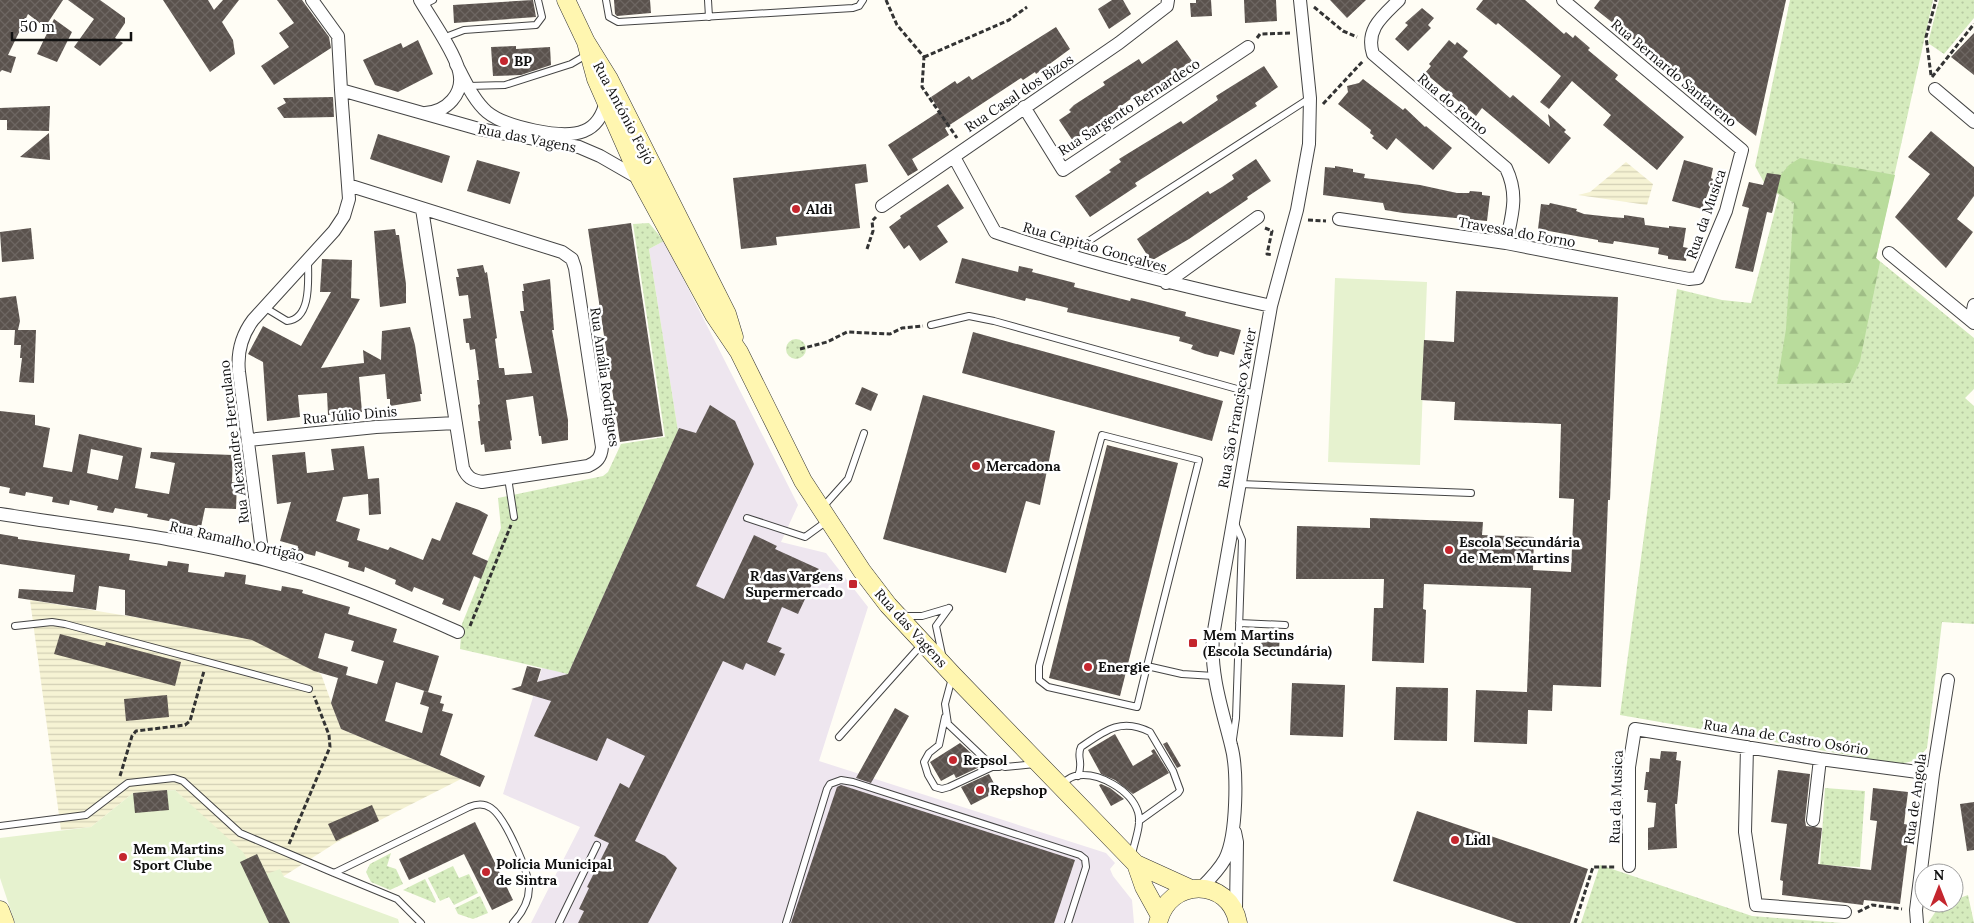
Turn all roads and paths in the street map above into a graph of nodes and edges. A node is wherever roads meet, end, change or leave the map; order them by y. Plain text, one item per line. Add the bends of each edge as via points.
1 (312, 0) edge
2 (538, 0) edge
3 (566, 0) edge
4 (606, 0) edge
5 (708, 0) edge
6 (863, 0) edge
7 (886, 0) edge
8 (1168, 0) edge
9 (1300, 0) edge
10 (1399, 0) edge
11 (1936, 0) edge
12 (425, 2) edge
13 (1569, 2) edge
14 (1313, 6) dead end
15 (1027, 7) dead end
16 (709, 17) junction
17 (1974, 24) edge
18 (1303, 32) junction
19 (442, 38) junction
20 (1248, 47) joint
21 (1370, 47) junction
22 (588, 48) junction
23 (924, 57) junction
24 (456, 64) junction
25 (1931, 75) junction
26 (468, 86) junction
27 (1936, 89) joint
28 (341, 90) junction
29 (1310, 98) junction
30 (606, 102) junction
31 (1024, 107) junction
32 (418, 112) junction
33 (1310, 118) junction
34 (1974, 122) edge
35 (964, 149) junction
36 (1742, 150) joint
37 (954, 157) junction
38 (640, 179) junction
39 (661, 184) joint
40 (348, 185) junction
41 (882, 206) joint
42 (422, 208) junction
43 (1297, 210) junction
44 (1258, 217) dead end
45 (1339, 219) joint
46 (1506, 243) junction
47 (867, 249) dead end
48 (1889, 253) dead end
49 (1066, 256) junction
50 (309, 259) junction
51 (1689, 279) joint
52 (1166, 283) junction
53 (1974, 305) edge
54 (1271, 306) junction
55 (264, 307) junction
56 (1972, 322) edge
57 (931, 325) joint
58 (800, 349) dead end
59 (739, 352) junction
60 (1255, 394) junction
61 (456, 424) junction
62 (864, 433) dead end
63 (248, 440) junction
64 (508, 478) junction
65 (1239, 484) junction
66 (1470, 493) dead end
67 (0, 514) edge
68 (825, 514) junction
69 (514, 517) joint
70 (747, 518) dead end
71 (1232, 518) junction
72 (264, 560) junction
73 (899, 616) junction
74 (1239, 623) junction
75 (1285, 625) dead end
76 (15, 626) dead end
77 (458, 632) joint
78 (924, 642) junction
79 (207, 661) junction
80 (1148, 666) junction
81 (948, 669) junction
82 (1214, 676) junction
83 (1948, 680) dead end
84 (309, 690) joint
85 (945, 716) junction
86 (1635, 729) joint
87 (839, 737) dead end
88 (1232, 745) junction
89 (1747, 747) junction
90 (1820, 759) junction
91 (1039, 764) junction
92 (1005, 766) junction
93 (1933, 774) junction
94 (1078, 776) junction
95 (1060, 785) junction
96 (115, 793) junction
97 (1813, 820) dead end
98 (1139, 821) junction
99 (1234, 822) junction
100 (0, 826) edge
101 (597, 845) dead end
102 (286, 852) junction
103 (1134, 861) junction
104 (1630, 866) joint
105 (334, 872) junction
106 (1196, 888) junction
107 (0, 910) edge
108 (1845, 912) joint
109 (1237, 916) edge
110 (1916, 917) edge
111 (1159, 919) edge
112 (5, 923) edge
113 (421, 923) edge
114 (513, 923) edge
115 (559, 923) edge
116 (786, 923) edge
117 (1068, 923) edge
118 (1575, 923) edge

1 - 28 street via 338,36
2 - 19 lane via 542,16 536,25 464,30
3 - 22 street, Rua António Feijó
4 - 16 lane via 609,17 618,22
5 - 16 lane
6 - 16 lane via 853,8
7 - 23 path via 897,25
8 - 31 street, Rua Casal dos Bizos via 1167,6 1120,43
9 - 18 street, Rua São Francisco Xavier
10 - 21 street via 1378,20 1372,30
11 - 25 path via 1926,37
12 - 19 street, Rua das Vagens
13 - 36 street, Rua Bernardo Santareno
14 - 21 path via 1343,31
15 - 23 path via 1009,20
17 - 25 path
18 - 20 path via 1260,34
18 - 29 street, Rua São Francisco Xavier
19 - 24 street, Rua das Vagens
20 - 31 street, Rua Sargento Bernardeco via 1063,170
21 - 33 path
21 - 46 street, Rua do Forno via 1380,63 1506,168 1514,189
22 - 26 lane via 571,64 505,85
22 - 30 street, Rua António Feijó
22 - 39 street, Rua António Feijó via 609,79
23 - 35 path via 922,87
24 - 26 street, Rua das Vagens
24 - 32 street via 460,80 455,97 443,109
25 - 27 path
26 - 30 street, Rua das Vagens via 486,111 502,122 565,134 575,134 593,126
27 - 34 street
28 - 32 street, Rua das Vagens
28 - 40 street, Rua Alexandre Herculano
29 - 33 street, Rua São Francisco Xavier
29 - 49 lane
30 - 38 street, Rua António Feijó
31 - 35 street, Rua Casal dos Bizos
32 - 38 street, Rua das Vagens via 479,129 578,147
33 - 43 street, Rua São Francisco Xavier via 1309,144
35 - 37 street, Rua Casal dos Bizos
36 - 51 street, Rua da Musica via 1726,211 1711,250 1698,278
37 - 41 street, Rua Casal dos Bizos
37 - 49 street, Rua Capitão Gonçalves via 995,232
38 - 59 street, Rua das Vagens via 714,315
39 - 59 street, Rua das Vagens via 727,314
40 - 42 street, Rua Amália Rodrigues
40 - 50 street, Rua Alexandre Herculano via 349,199 344,216
41 - 47 path via 872,221 873,231
42 - 61 street, Rua Amália Rodrigues
42 - 64 street, Rua Amália Rodrigues via 565,254 574,265 601,456 588,466
43 - 45 path via 1307,219 1322,222
43 - 54 street, Rua São Francisco Xavier
44 - 52 street
45 - 46 street, Travessa do Forno
46 - 51 street, Travessa do Forno
48 - 56 street
49 - 52 street, Rua Capitão Gonçalves
50 - 55 street, Rua Alexandre Herculano
50 - 55 lane via 307,293 299,315 286,321
52 - 54 street, Rua Capitão Gonçalves
53 - 56 street
54 - 60 street, Rua São Francisco Xavier
55 - 63 street, Rua Alexandre Herculano via 246,329 238,356
57 - 58 path via 902,328 890,334 848,332
57 - 60 lane via 968,316 994,321
59 - 68 street, Rua das Vagens via 803,481
60 - 65 street, Rua São Francisco Xavier
61 - 63 street, Rua Júlio Dinis via 376,427
61 - 64 street, Rua Amália Rodrigues via 466,476 482,482
62 - 68 lane via 848,479
63 - 72 street, Rua Alexandre Herculano
64 - 69 lane
65 - 66 lane
65 - 71 street, Rua São Francisco Xavier
67 - 72 street, Rua Ramalho Ortigão via 171,541
68 - 70 lane via 806,537
68 - 73 street, Rua das Vagens via 862,571
69 - 77 path via 470,626
71 - 74 lane via 1242,540
71 - 82 street, Rua São Francisco Xavier via 1212,642
72 - 77 street, Rua Ramalho Ortigão via 355,588
73 - 78 street, Rua das Vagens
73 - 81 lane via 922,616 949,608 936,626
74 - 75 lane
74 - 88 lane
76 - 79 lane via 52,622 65,624
78 - 81 street, Rua das Vagens
78 - 87 lane
79 - 84 lane
79 - 96 path via 190,721 185,725 142,729 134,733
80 - 80 lane via 1198,460 1102,435 1039,666 1039,680 1048,687 1137,707
80 - 82 lane via 1182,674
81 - 85 lane
81 - 91 street, Rua das Vagens
82 - 88 street, Rua São Francisco Xavier
83 - 93 street, Rua de Angola
84 - 102 path via 329,735 330,747
85 - 92 lane via 948,724 988,762
85 - 92 lane via 939,745 924,762 935,787 949,787 992,767
86 - 89 street, Rua Ana de Castro Osório
86 - 104 street, Rua da Musica via 1630,767
88 - 99 street, Rua São Francisco Xavier
89 - 90 street, Rua Ana de Castro Osório
89 - 108 street via 1745,832 1756,905
90 - 93 street, Rua Ana de Castro Osório
90 - 97 street
91 - 92 lane
91 - 95 street, Rua das Vagens
93 - 110 street, Rua de Angola
94 - 95 lane
94 - 98 lane via 1114,783 1132,801
94 - 98 lane via 1080,747 1110,727 1127,726 1150,732 1173,771 1180,790
95 - 103 street, Rua das Vagens
96 - 100 lane via 86,815
96 - 102 lane via 132,782 179,779 240,832
98 - 103 lane
99 - 106 street, Rua São Francisco Xavier via 1226,857 1214,876
99 - 109 street, Rua São Francisco Xavier via 1238,842
101 - 115 lane
102 - 105 lane
103 - 106 street, Rua das Vagens
103 - 111 street, Rua das Vagens
104 - 118 path via 1594,867
105 - 113 lane via 402,902
105 - 114 lane via 469,807 487,806 500,818 528,878 527,902
106 - 109 street, Rua das Vagens via 1218,892
106 - 111 street via 1177,894 1166,903
107 - 112 street
108 - 110 path via 1860,912 1872,905
116 - 117 lane via 827,789 830,784 841,780 1080,855 1085,859 1086,867

